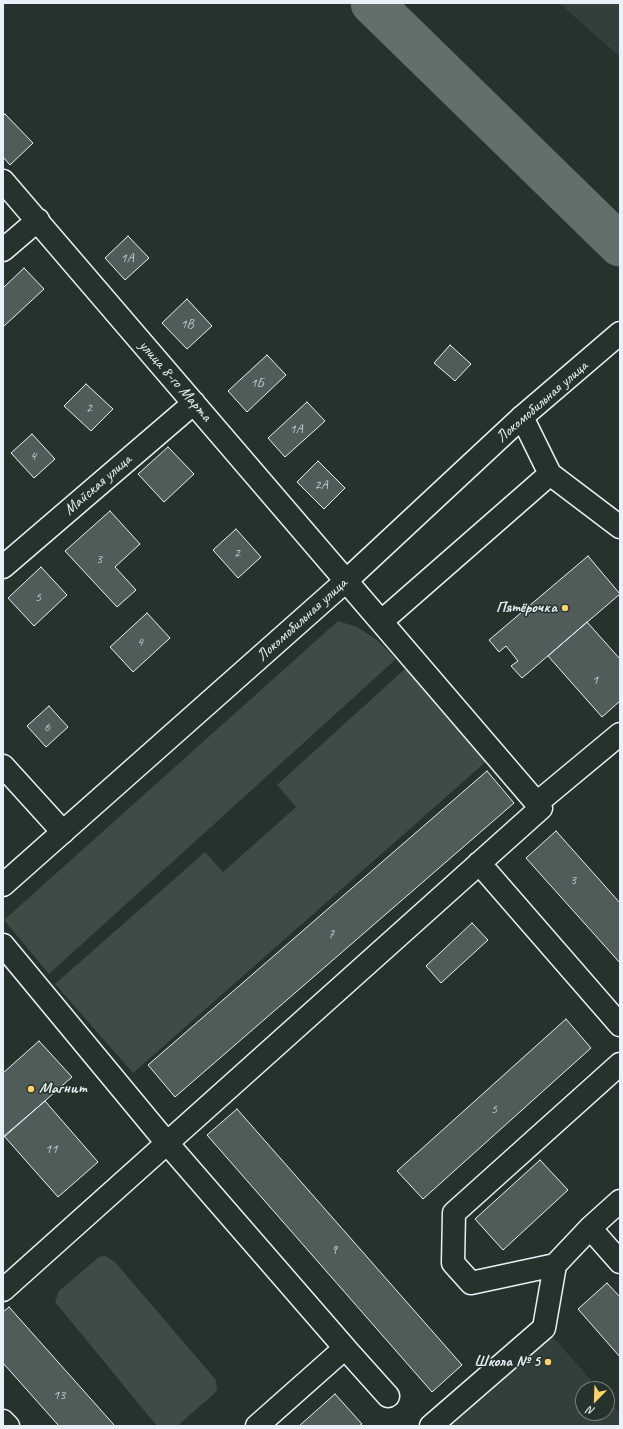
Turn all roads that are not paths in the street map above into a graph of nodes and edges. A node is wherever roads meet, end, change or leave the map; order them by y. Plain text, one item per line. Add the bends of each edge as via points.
1 (3, 181) edge
2 (38, 220) junction
3 (3, 250) edge
4 (620, 333) edge
5 (194, 403) junction
6 (522, 417) junction
7 (550, 474) junction
8 (620, 527) edge
9 (3, 567) edge
10 (347, 580) junction
11 (382, 622) junction
12 (620, 734) edge
13 (3, 766) edge
14 (537, 803) junction
15 (63, 832) junction
16 (479, 863) junction
17 (3, 885) edge
18 (3, 945) edge
19 (620, 1025) edge
20 (620, 1064) edge
21 (167, 1143) junction
22 (620, 1202) edge
23 (590, 1228) junction
24 (620, 1262) edge
25 (555, 1265) junction
26 (7, 1279) edge
27 (345, 1348) junction
28 (388, 1396) dead end
29 (3, 1421) edge
30 (8, 1426) edge
31 (258, 1426) edge
32 (431, 1426) edge

1 - 2 street, улица 8-го Марта
2 - 3 street
2 - 5 street, улица 8-го Марта
4 - 6 street, Локомобильная улица
5 - 9 street, Майская улица
5 - 10 street, улица 8-го Марта
6 - 7 street
6 - 10 street, Локомобильная улица
7 - 8 street
7 - 11 street
10 - 11 street, улица 8-го Марта
10 - 15 street, Локомобильная улица
11 - 14 street, улица 8-го Марта
12 - 14 street
13 - 15 street
14 - 16 street via 541,808
15 - 17 street, Локомобильная улица
16 - 19 street
16 - 21 street
18 - 21 street
20 - 25 street via 454,1213 453,1263 471,1283
21 - 26 street
21 - 27 street
22 - 23 street
23 - 24 street
23 - 25 street
25 - 32 street via 544,1328
27 - 28 street
27 - 31 street
29 - 30 street

